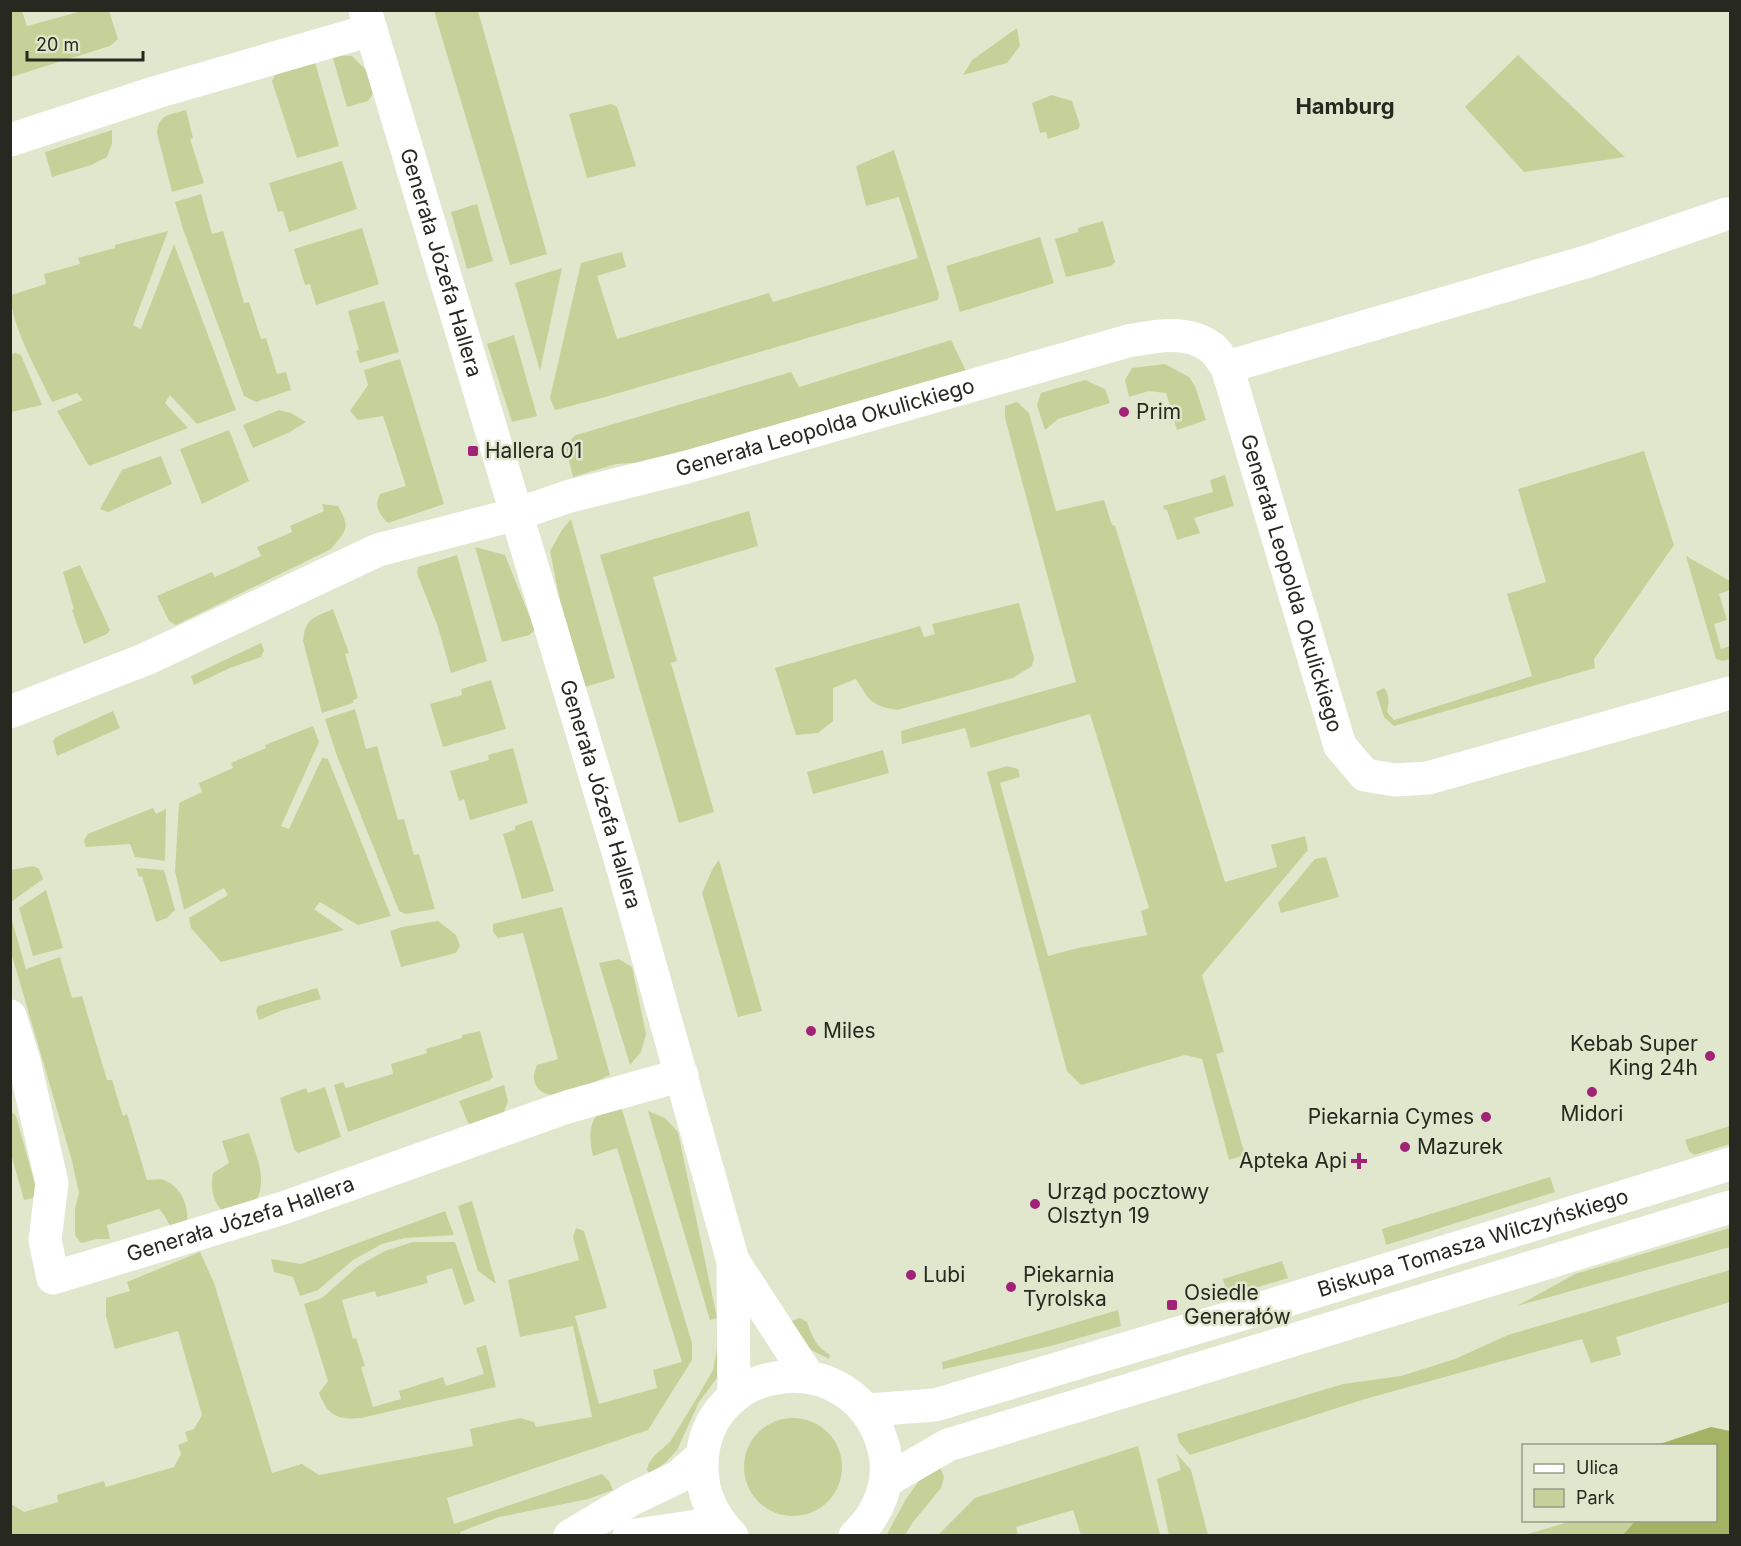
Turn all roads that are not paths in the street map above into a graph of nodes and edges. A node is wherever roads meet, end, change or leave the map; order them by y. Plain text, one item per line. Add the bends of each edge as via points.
1 (368, 20) edge
2 (10, 140) edge
3 (1726, 214) dead end
4 (1227, 367) junction
5 (517, 514) junction
6 (1731, 693) edge
7 (10, 712) edge
8 (10, 1016) edge
9 (682, 1075) junction
10 (1731, 1164) edge
11 (1731, 1207) edge
12 (733, 1260) junction
13 (808, 1376) junction
14 (734, 1397) junction
15 (867, 1410) junction
16 (702, 1456) junction
17 (886, 1481) junction
18 (727, 1531) edge
19 (570, 1536) edge
20 (629, 1536) edge
21 (855, 1536) edge

1 - 2 street
1 - 5 street, Generała Józefa Hallera
3 - 4 street via 1589,261
4 - 5 street, Generała Leopolda Okulickiego via 1212,348 1192,338 1164,335 1128,341
4 - 6 street, Generała Leopolda Okulickiego via 1340,746 1365,775 1395,780 1428,778
5 - 7 street via 378,550 146,658
5 - 9 street, Generała Józefa Hallera
8 - 9 street, Generała Józefa Hallera via 52,1183 45,1240 53,1278 286,1207 567,1107
9 - 12 street, Generała Józefa Hallera
10 - 15 street, Biskupa Tomasza Wilczyńskiego via 935,1405
11 - 17 street, Biskupa Tomasza Wilczyńskiego via 942,1447
12 - 13 street, Generała Józefa Hallera
12 - 14 street, Generała Józefa Hallera
13 - 14 street via 782,1376 756,1383
13 - 15 street via 830,1382
14 - 16 street via 718,1413
15 - 17 street via 879,1431 886,1456
16 - 18 street via 702,1481 709,1505
16 - 19 street via 678,1477
17 - 21 street via 879,1505
18 - 20 street via 697,1526

